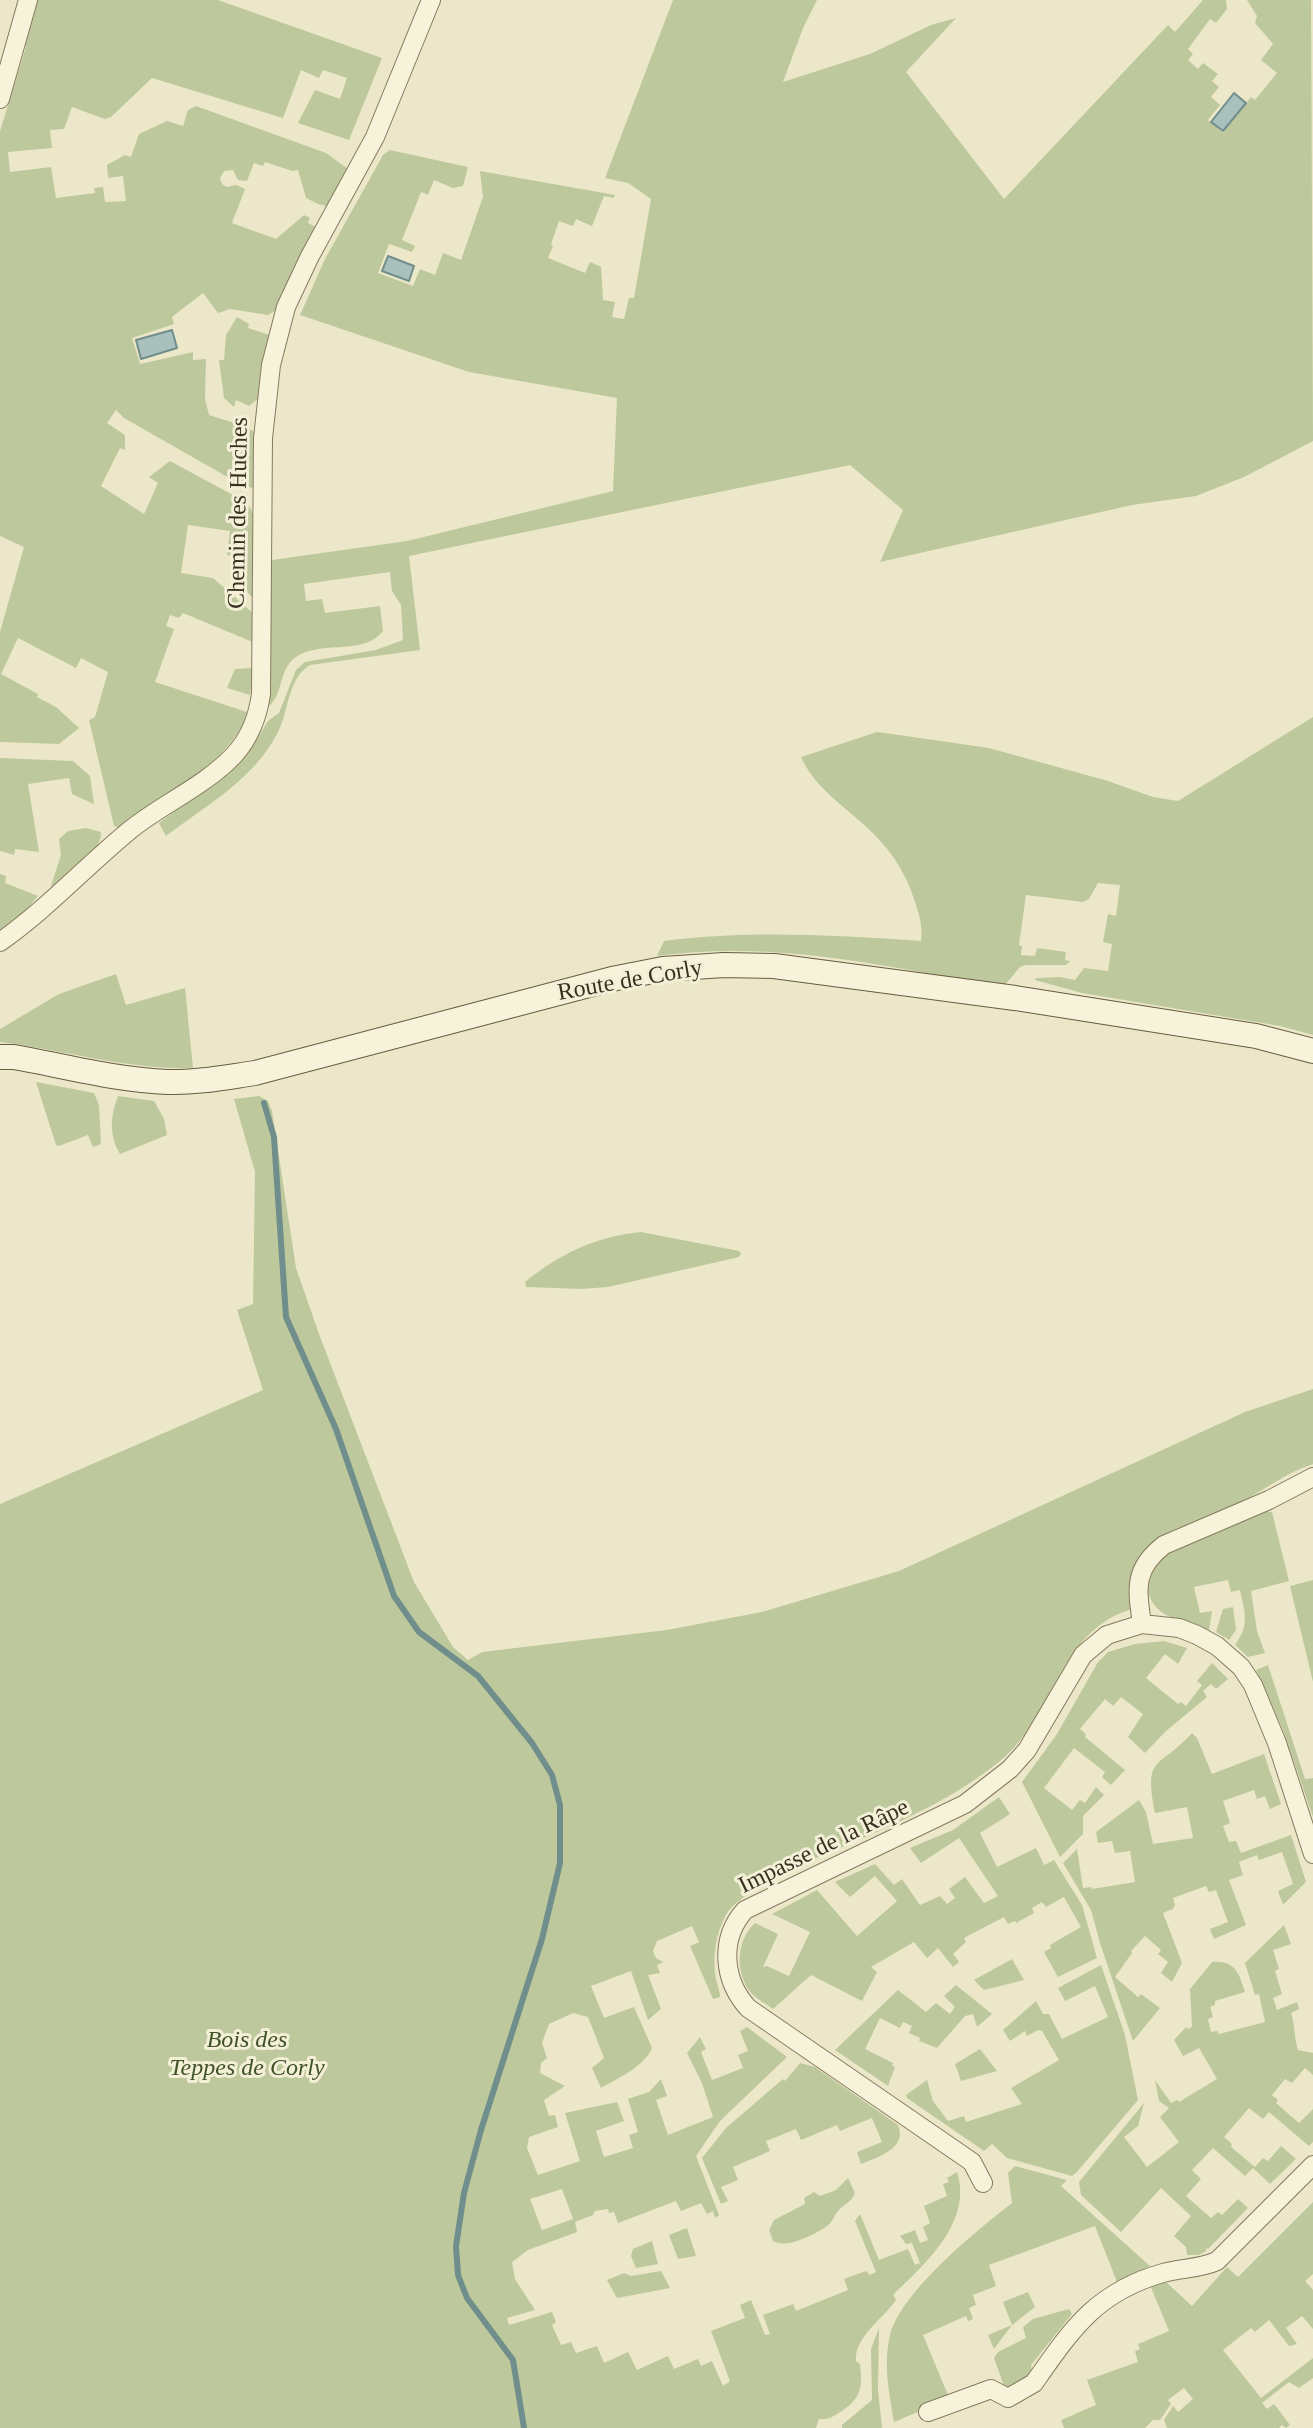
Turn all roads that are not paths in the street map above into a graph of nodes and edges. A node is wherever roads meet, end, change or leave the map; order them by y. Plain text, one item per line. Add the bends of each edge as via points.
1 (28, 0) edge
2 (431, 0) edge
3 (0, 99) edge
4 (0, 942) edge
5 (1313, 1051) edge
6 (0, 1057) edge
7 (1313, 1477) edge
8 (1142, 1624) junction
9 (1313, 1854) edge
10 (1313, 2165) edge
11 (983, 2183) dead end
12 (928, 2412) dead end

1 - 3 street
2 - 4 street, Chemin des Huches via 375,137 296,282 276,338 263,438 256,717 234,755 133,828
5 - 6 street, Route de Corly via 1256,1036 983,994 788,967 724,965 612,979 255,1073 195,1081 122,1078
7 - 8 street via 1154,1553 1143,1566 1138,1585
8 - 9 street, Impasse de la Râpe via 1197,1635 1241,1667 1277,1743
8 - 11 street, Impasse de la Râpe via 1107,1635 1083,1655 1040,1731 989,1787 955,1809 757,1903 737,1919 728,1939 730,1976 748,2008 972,2162
10 - 12 street via 1217,2261 1124,2288 1083,2315 1023,2391 1008,2398 991,2389

